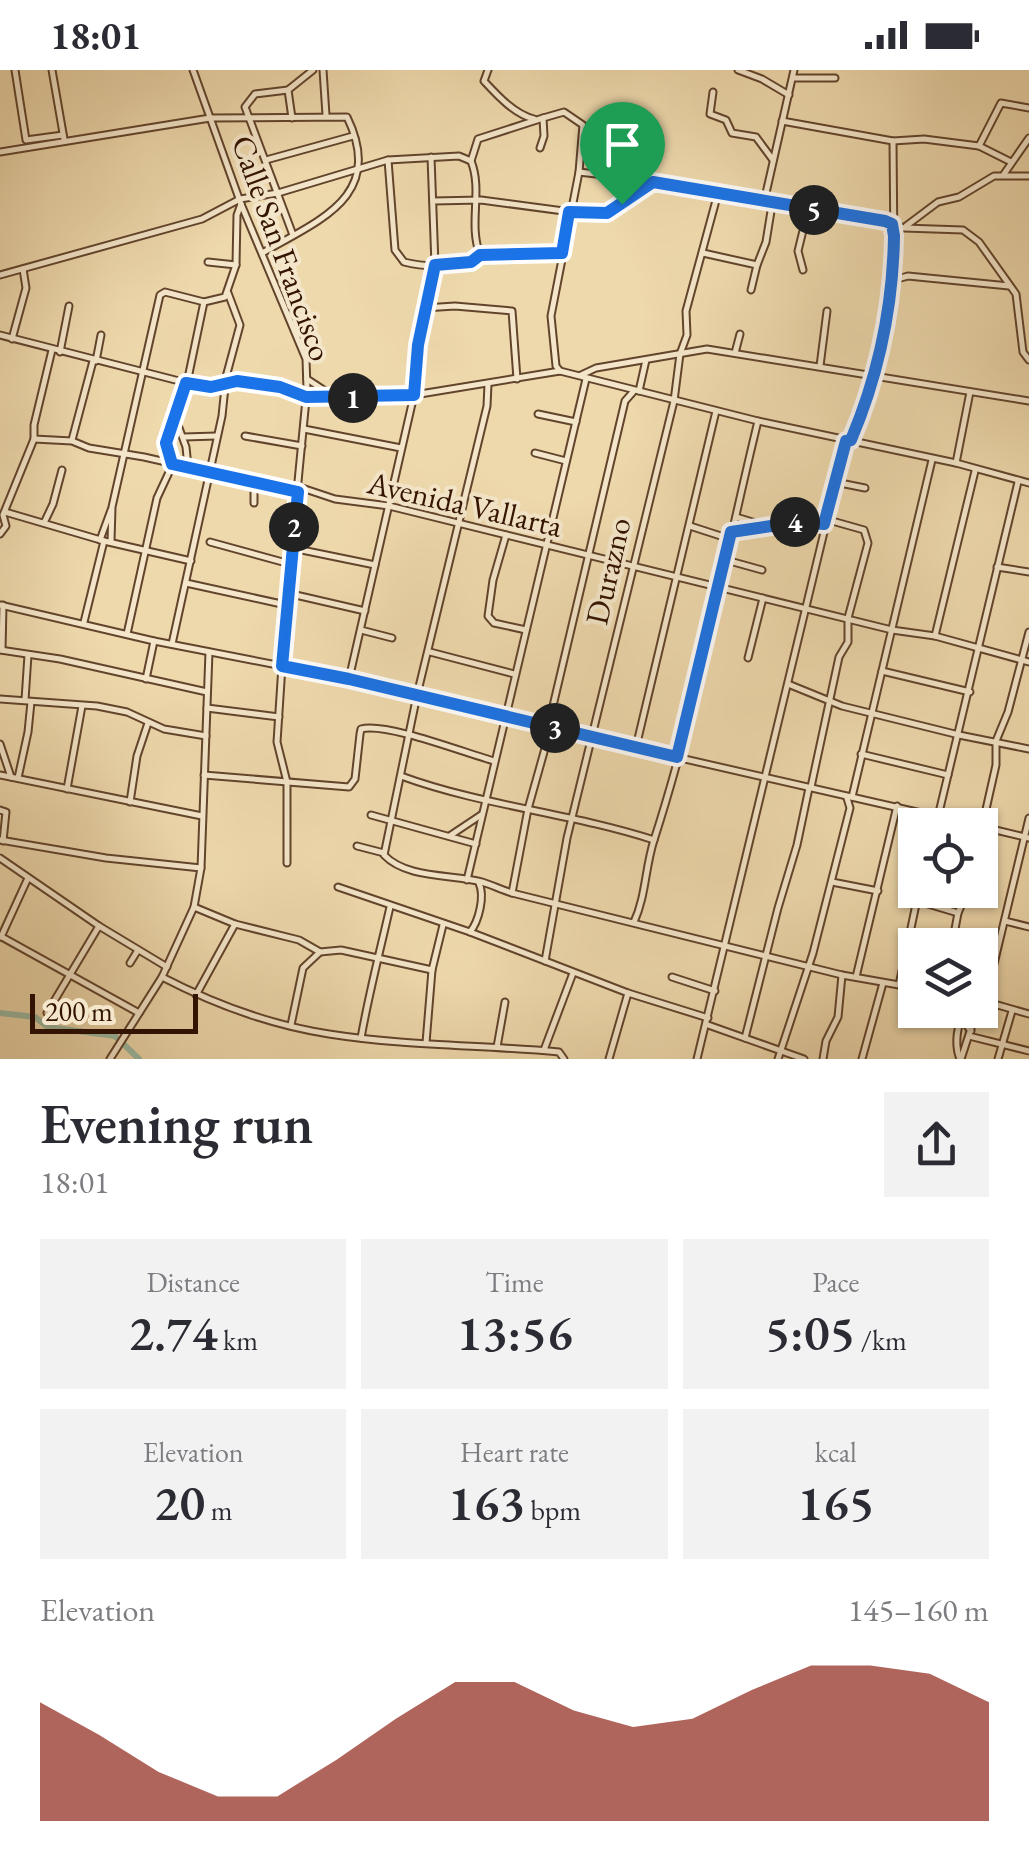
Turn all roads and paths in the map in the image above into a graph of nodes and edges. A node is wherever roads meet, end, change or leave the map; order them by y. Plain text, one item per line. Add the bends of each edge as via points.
1 (15, 70) edge
2 (52, 70) edge
3 (194, 70) edge
4 (314, 70) edge
5 (323, 70) edge
6 (488, 70) edge
7 (738, 70) edge
8 (794, 70) edge
9 (792, 78) junction
10 (835, 78) dead end
11 (288, 90) junction
12 (713, 92) dead end
13 (788, 94) junction
14 (1029, 108) edge
15 (246, 115) junction
16 (326, 115) junction
17 (210, 118) junction
18 (292, 118) junction
19 (540, 119) junction
20 (782, 121) junction
21 (353, 136) junction
22 (64, 138) junction
23 (1029, 138) edge
24 (582, 141) junction
25 (893, 141) junction
26 (979, 146) junction
27 (540, 148) dead end
28 (0, 152) edge
29 (431, 157) junction
30 (266, 160) junction
31 (388, 160) junction
32 (774, 160) junction
33 (472, 161) junction
34 (1011, 162) junction
35 (361, 169) junction
36 (579, 172) junction
37 (1004, 174) junction
38 (1029, 176) edge
39 (633, 179) junction
40 (653, 182) junction
41 (691, 187) junction
42 (278, 193) junction
43 (718, 193) junction
44 (475, 200) junction
45 (688, 200) dead end
46 (433, 201) junction
47 (241, 202) junction
48 (764, 202) junction
49 (772, 204) junction
50 (808, 209) junction
51 (569, 212) junction
52 (892, 224) junction
53 (904, 228) junction
54 (293, 235) junction
55 (264, 252) junction
56 (562, 253) junction
57 (703, 253) junction
58 (480, 255) junction
59 (208, 262) dead end
60 (757, 264) junction
61 (435, 265) junction
62 (236, 266) junction
63 (22, 268) junction
64 (803, 270) dead end
65 (0, 274) edge
66 (890, 281) junction
67 (1009, 286) junction
68 (752, 290) dead end
69 (228, 291) junction
70 (204, 302) junction
71 (69, 306) dead end
72 (424, 308) junction
73 (827, 311) dead end
74 (740, 334) dead end
75 (0, 335) edge
76 (102, 335) dead end
77 (12, 338) junction
78 (56, 351) junction
79 (735, 353) junction
80 (680, 354) junction
81 (646, 360) junction
82 (1029, 360) edge
83 (94, 361) junction
84 (820, 366) junction
85 (141, 370) junction
86 (560, 370) junction
87 (872, 375) junction
88 (584, 377) junction
89 (517, 378) junction
90 (307, 379) junction
91 (186, 383) junction
92 (226, 383) junction
93 (488, 384) junction
94 (621, 387) junction
95 (636, 391) junction
96 (971, 391) junction
97 (414, 395) junction
98 (306, 397) junction
99 (336, 398) junction
100 (674, 400) junction
101 (1029, 400) edge
102 (625, 401) junction
103 (716, 411) junction
104 (538, 414) dead end
105 (175, 418) junction
106 (758, 421) junction
107 (576, 422) junction
108 (304, 429) junction
109 (216, 436) junction
110 (245, 436) dead end
111 (182, 437) junction
112 (34, 438) junction
113 (849, 440) junction
114 (72, 442) junction
115 (302, 446) junction
116 (401, 448) junction
117 (126, 453) junction
118 (535, 453) dead end
119 (932, 459) junction
120 (566, 461) junction
121 (956, 463) junction
122 (172, 464) junction
123 (188, 467) junction
124 (62, 470) dead end
125 (975, 471) junction
126 (210, 474) junction
127 (836, 482) junction
128 (1018, 482) junction
129 (254, 483) junction
130 (1029, 483) edge
131 (866, 488) dead end
132 (298, 490) junction
133 (254, 503) dead end
134 (389, 506) junction
135 (112, 507) junction
136 (2, 514) edge
137 (17, 515) junction
138 (734, 517) junction
139 (825, 521) junction
140 (44, 523) junction
141 (459, 525) junction
142 (6, 526) junction
143 (689, 526) junction
144 (762, 526) junction
145 (0, 534) edge
146 (506, 536) junction
147 (731, 536) junction
148 (105, 541) junction
149 (210, 542) dead end
150 (545, 544) junction
151 (292, 548) junction
152 (147, 550) junction
153 (590, 556) junction
154 (725, 559) junction
155 (190, 560) junction
156 (290, 564) junction
157 (375, 565) junction
158 (632, 567) junction
159 (997, 567) junction
160 (762, 570) dead end
161 (1029, 572) edge
162 (676, 578) junction
163 (691, 582) junction
164 (185, 583) junction
165 (718, 588) junction
166 (672, 590) junction
167 (287, 593) junction
168 (763, 598) junction
169 (1, 605) edge
170 (286, 605) junction
171 (806, 608) junction
172 (364, 611) junction
173 (848, 618) junction
174 (84, 622) junction
175 (360, 630) junction
176 (526, 630) junction
177 (892, 630) junction
178 (1029, 632) edge
179 (127, 634) junction
180 (935, 636) junction
181 (392, 638) dead end
182 (154, 641) junction
183 (172, 644) junction
184 (980, 649) junction
185 (1, 650) edge
186 (209, 652) junction
187 (429, 652) junction
188 (28, 655) junction
189 (748, 658) dead end
190 (1025, 661) edge
191 (282, 666) junction
192 (882, 671) junction
193 (514, 674) junction
194 (146, 678) junction
195 (349, 679) junction
196 (788, 684) junction
197 (207, 692) junction
198 (970, 692) junction
199 (417, 695) junction
200 (0, 699) edge
201 (28, 700) junction
202 (832, 700) junction
203 (82, 706) junction
204 (207, 708) junction
205 (872, 713) junction
206 (278, 717) junction
207 (505, 718) junction
208 (148, 723) junction
209 (550, 727) junction
210 (206, 736) junction
211 (959, 736) junction
212 (409, 737) junction
213 (592, 737) junction
214 (996, 741) junction
215 (0, 744) edge
216 (636, 747) junction
217 (1029, 749) edge
218 (861, 754) junction
219 (677, 757) junction
220 (494, 761) junction
221 (0, 775) edge
222 (204, 775) junction
223 (948, 775) junction
224 (400, 776) junction
225 (14, 777) junction
226 (766, 778) junction
227 (287, 782) junction
228 (810, 788) junction
229 (68, 789) junction
230 (852, 797) junction
231 (486, 799) junction
232 (130, 802) junction
233 (897, 806) junction
234 (905, 808) edge
235 (941, 808) edge
236 (984, 808) edge
237 (528, 809) junction
238 (0, 810) edge
239 (371, 815) dead end
240 (481, 815) junction
241 (202, 816) junction
242 (574, 818) junction
243 (1029, 818) edge
244 (390, 820) junction
245 (998, 830) edge
246 (451, 835) junction
247 (1027, 837) edge
248 (2, 840) edge
249 (654, 840) junction
250 (476, 844) junction
251 (356, 846) dead end
252 (384, 854) junction
253 (0, 858) edge
254 (288, 863) dead end
255 (201, 868) junction
256 (28, 878) junction
257 (468, 880) junction
258 (478, 882) junction
259 (832, 882) junction
260 (338, 887) dead end
261 (494, 887) junction
262 (878, 891) junction
263 (482, 894) junction
264 (512, 894) junction
265 (555, 904) junction
266 (194, 907) junction
267 (390, 907) junction
268 (941, 908) edge
269 (960, 908) edge
270 (958, 913) junction
271 (1005, 921) junction
272 (634, 922) junction
273 (236, 924) junction
274 (443, 925) junction
275 (99, 926) junction
276 (1029, 927) edge
277 (955, 928) edge
278 (470, 932) junction
279 (1, 936) edge
280 (725, 946) junction
281 (998, 947) edge
282 (138, 950) junction
283 (320, 952) junction
284 (767, 956) junction
285 (378, 960) junction
286 (544, 961) junction
287 (130, 964) dead end
288 (807, 964) junction
289 (167, 967) junction
290 (432, 970) junction
291 (573, 973) junction
292 (70, 974) junction
293 (842, 975) junction
294 (162, 977) junction
295 (856, 977) junction
296 (672, 978) dead end
297 (883, 983) junction
298 (898, 986) edge
299 (715, 991) junction
300 (628, 993) junction
301 (196, 995) junction
302 (505, 1002) dead end
303 (998, 1006) edge
304 (1012, 1011) junction
305 (139, 1013) junction
306 (48, 1014) dead end
307 (1029, 1014) edge
308 (707, 1021) junction
309 (292, 1026) junction
310 (960, 1028) edge
311 (967, 1028) edge
312 (972, 1028) edge
313 (971, 1034) junction
314 (361, 1038) junction
315 (745, 1038) junction
316 (426, 1043) junction
317 (1001, 1044) junction
318 (497, 1047) junction
319 (514, 1049) junction
320 (781, 1050) junction
321 (543, 1051) junction
322 (1029, 1051) edge
323 (564, 1057) edge
324 (960, 1057) edge
325 (862, 1058) edge
326 (110, 1059) edge
327 (512, 1059) edge
328 (609, 1059) edge
329 (697, 1059) edge
330 (778, 1059) edge
331 (804, 1059) edge
332 (823, 1059) edge
333 (952, 1059) edge
334 (998, 1059) edge

1 - 22 street via 26,140
2 - 22 street
3 - 17 street, Calle San Francisco
4 - 11 street
5 - 16 street
6 - 19 street via 484,81 495,96 523,116
7 - 13 street
8 - 9 street
9 - 10 street
9 - 13 street
11 - 15 street via 250,97
11 - 18 street
12 - 32 street via 710,114 722,116 732,133 756,136
13 - 20 street
14 - 26 street via 1001,103
15 - 17 street
15 - 18 street
15 - 30 street
16 - 18 street
16 - 21 street via 347,116
17 - 22 street
17 - 47 street, Calle San Francisco
19 - 24 street via 564,112 583,126
19 - 27 street
19 - 33 street via 478,139
20 - 25 street
20 - 32 street
21 - 30 street
21 - 35 street
22 - 28 street
23 - 34 street
24 - 36 street
24 - 39 street via 596,134 636,137
25 - 26 street
25 - 52 street
26 - 34 street
29 - 31 street
29 - 33 street
29 - 46 street
30 - 42 street
31 - 35 street
31 - 61 street via 395,250 404,262
32 - 48 street
33 - 44 street
34 - 37 street
35 - 42 street
35 - 54 street via 344,199
36 - 39 street
36 - 51 street
37 - 38 street
37 - 53 street via 938,202
39 - 40 street
40 - 41 street
40 - 51 street via 610,212
41 - 43 street
41 - 45 street
42 - 47 street
42 - 54 street
43 - 48 street
43 - 57 street, Durazno
44 - 46 street
44 - 51 street
44 - 58 street
46 - 61 street
47 - 55 street, Calle San Francisco
47 - 62 street
47 - 63 street
48 - 49 street
49 - 50 street
49 - 60 street
50 - 52 street
50 - 64 street via 798,251
51 - 56 street
52 - 53 street
52 - 66 street
53 - 67 street via 971,234
54 - 55 street
55 - 90 street, Calle San Francisco via 306,359
56 - 58 street
56 - 86 street via 551,316
57 - 60 street
57 - 80 street, Durazno
58 - 61 street
59 - 62 street
60 - 68 street
61 - 72 street
62 - 69 street
63 - 65 street
63 - 77 street via 26,288
66 - 67 street via 904,276
66 - 87 street via 883,346
67 - 82 street
69 - 70 street
69 - 92 street via 240,325
70 - 85 street via 160,295
70 - 91 street
71 - 78 street
72 - 89 street via 512,311
72 - 97 street
73 - 84 street
74 - 79 street
75 - 77 street
76 - 83 street
77 - 78 street
78 - 83 street
78 - 112 street
79 - 80 street
79 - 84 street
80 - 81 street
80 - 100 street, Durazno
81 - 88 street via 596,368
81 - 95 street
83 - 85 street
83 - 114 street
84 - 87 street
85 - 91 street
85 - 117 street
86 - 88 street
86 - 89 street
87 - 96 street
87 - 113 street
88 - 94 street
88 - 107 street
89 - 93 street
90 - 98 street, Calle San Francisco
90 - 99 street
91 - 92 street
91 - 105 street
92 - 98 street via 280,387
92 - 109 street
93 - 97 street
93 - 141 street
94 - 95 street
94 - 102 street
95 - 100 street
95 - 102 street
96 - 101 street
96 - 121 street
97 - 99 street
97 - 116 street
98 - 99 street
98 - 108 street, Calle San Francisco
100 - 103 street
100 - 158 street, Durazno
102 - 153 street
103 - 106 street
103 - 143 street
104 - 107 street
105 - 111 street
105 - 122 street via 166,443
106 - 113 street
106 - 138 street
107 - 120 street
108 - 115 street, Calle San Francisco
108 - 116 street
109 - 111 street
109 - 126 street
110 - 115 street
111 - 123 street
112 - 114 street, Avenida Vallarta
112 - 136 street
113 - 119 street
113 - 127 street
114 - 117 street, Avenida Vallarta
115 - 132 street, Calle San Francisco
116 - 134 street
117 - 122 street, Avenida Vallarta
117 - 135 street
118 - 120 street
119 - 121 street
119 - 177 street
120 - 150 street
121 - 125 street
122 - 123 street, Avenida Vallarta
122 - 152 street via 158,494
123 - 126 street, Avenida Vallarta
124 - 140 street
125 - 128 street
125 - 180 street
126 - 129 street, Avenida Vallarta
126 - 155 street
127 - 131 street
127 - 139 street
128 - 130 street
128 - 159 street
129 - 132 street, Avenida Vallarta
129 - 133 street
132 - 134 street, Avenida Vallarta
132 - 151 street, Calle San Francisco
134 - 141 street, Avenida Vallarta
134 - 157 street
135 - 148 street
135 - 148 street
136 - 137 street
136 - 142 street
137 - 140 street
137 - 142 street
138 - 144 street
138 - 147 street
139 - 144 street
139 - 171 street
139 - 173 street via 868,536
140 - 148 street
141 - 146 street, Avenida Vallarta
141 - 187 street
142 - 145 street
143 - 147 street
143 - 162 street
144 - 147 street
146 - 150 street, Avenida Vallarta
146 - 176 street via 487,613 494,622
147 - 154 street
148 - 152 street
148 - 174 street
149 - 156 street
150 - 153 street, Avenida Vallarta
150 - 176 street
151 - 156 street, Calle San Francisco
151 - 157 street
152 - 155 street
152 - 179 street
153 - 158 street, Avenida Vallarta
153 - 209 street
154 - 160 street
154 - 165 street
155 - 164 street
156 - 167 street, Calle San Francisco
157 - 172 street
158 - 162 street, Avenida Vallarta
158 - 213 street, Durazno
159 - 161 street
159 - 184 street
162 - 163 street, Avenida Vallarta
162 - 166 street
163 - 165 street, Avenida Vallarta
163 - 166 street
164 - 170 street
164 - 183 street
165 - 168 street, Avenida Vallarta
165 - 219 street
166 - 216 street
167 - 170 street, Calle San Francisco
167 - 172 street
168 - 171 street, Avenida Vallarta
168 - 189 street
169 - 174 street
169 - 185 street
170 - 191 street, Calle San Francisco
171 - 173 street, Avenida Vallarta
171 - 196 street
172 - 175 street
173 - 177 street, Avenida Vallarta
173 - 202 street
174 - 179 street
175 - 181 street
175 - 195 street
176 - 193 street
177 - 180 street, Avenida Vallarta
177 - 192 street
178 - 190 street
179 - 182 street
180 - 184 street, Avenida Vallarta
182 - 183 street
182 - 194 street
183 - 186 street
184 - 190 street, Avenida Vallarta
184 - 198 street
185 - 188 street
186 - 191 street
186 - 197 street
187 - 193 street
187 - 199 street
188 - 194 street
188 - 201 street
190 - 214 street
191 - 195 street
191 - 206 street, Calle San Francisco
192 - 198 street
192 - 205 street
193 - 207 street
194 - 197 street
195 - 199 street
196 - 202 street
196 - 226 street
197 - 204 street
198 - 211 street
199 - 207 street
199 - 212 street
200 - 201 street
201 - 203 street
201 - 225 street via 28,732
202 - 205 street
202 - 228 street
203 - 208 street via 127,712
203 - 229 street
204 - 206 street
204 - 210 street
205 - 211 street
205 - 218 street
206 - 227 street, Calle San Francisco
207 - 209 street
207 - 220 street
208 - 210 street
208 - 232 street
209 - 213 street
209 - 237 street
210 - 222 street
211 - 214 street
211 - 223 street
212 - 220 street
212 - 224 street
212 - 227 street via 361,729 349,788
213 - 216 street
213 - 242 street, Durazno
214 - 217 street
214 - 236 street
215 - 225 street
216 - 219 street
218 - 223 street
218 - 230 street
219 - 226 street
219 - 249 street
220 - 231 street
221 - 225 street
222 - 227 street
222 - 241 street
223 - 235 street
224 - 231 street
224 - 244 street
225 - 229 street
226 - 228 street
226 - 280 street
227 - 254 street, Calle San Francisco
228 - 230 street
228 - 284 street
229 - 232 street
230 - 233 street
230 - 259 street
231 - 237 street
231 - 240 street
232 - 241 street
233 - 234 street
233 - 262 street
237 - 242 street
237 - 264 street
238 - 248 street via 6,812
239 - 244 street
240 - 246 street
240 - 250 street
241 - 255 street
242 - 249 street
242 - 265 street, Durazno
243 - 247 street
244 - 246 street
244 - 252 street
245 - 247 street
246 - 250 street
247 - 271 street
248 - 255 street
249 - 272 street
250 - 257 street
251 - 252 street
252 - 257 street via 404,866
253 - 256 street
255 - 266 street
256 - 275 street
256 - 279 street
257 - 258 street
258 - 261 street
258 - 263 street
259 - 262 street
259 - 288 street
260 - 267 street
261 - 263 street
261 - 264 street
262 - 295 street
263 - 278 street
264 - 265 street
265 - 272 street
265 - 286 street, Durazno
266 - 273 street
266 - 289 street
267 - 274 street
267 - 285 street
268 - 270 street
269 - 270 street
270 - 277 street
271 - 276 street
271 - 281 street
272 - 280 street
273 - 283 street
273 - 301 street
274 - 278 street
274 - 290 street
275 - 282 street
275 - 292 street
278 - 286 street
279 - 292 street
280 - 284 street
280 - 299 street
282 - 287 street
282 - 289 street
283 - 285 street
283 - 309 street via 303,968
284 - 288 street
284 - 315 street
285 - 290 street
285 - 314 street
286 - 291 street
288 - 293 street
288 - 320 street
289 - 294 street
290 - 316 street
291 - 300 street
291 - 321 street
292 - 305 street
292 - 306 street
293 - 295 street
293 - 332 street via 838,1016
294 - 301 street
294 - 305 street
295 - 297 street
296 - 299 street
297 - 298 street
297 - 325 street
299 - 308 street
300 - 308 street
300 - 328 street
301 - 309 street
302 - 318 street
303 - 304 street
304 - 307 street
304 - 317 street
305 - 326 street
308 - 315 street
308 - 329 street
309 - 314 street
310 - 324 street
311 - 313 street
312 - 313 street
313 - 317 street
313 - 324 street
314 - 316 street
315 - 320 street
316 - 318 street
317 - 322 street
317 - 334 street
318 - 319 street
319 - 321 street
319 - 327 street
320 - 330 street
320 - 331 street
321 - 323 street
324 - 333 street

